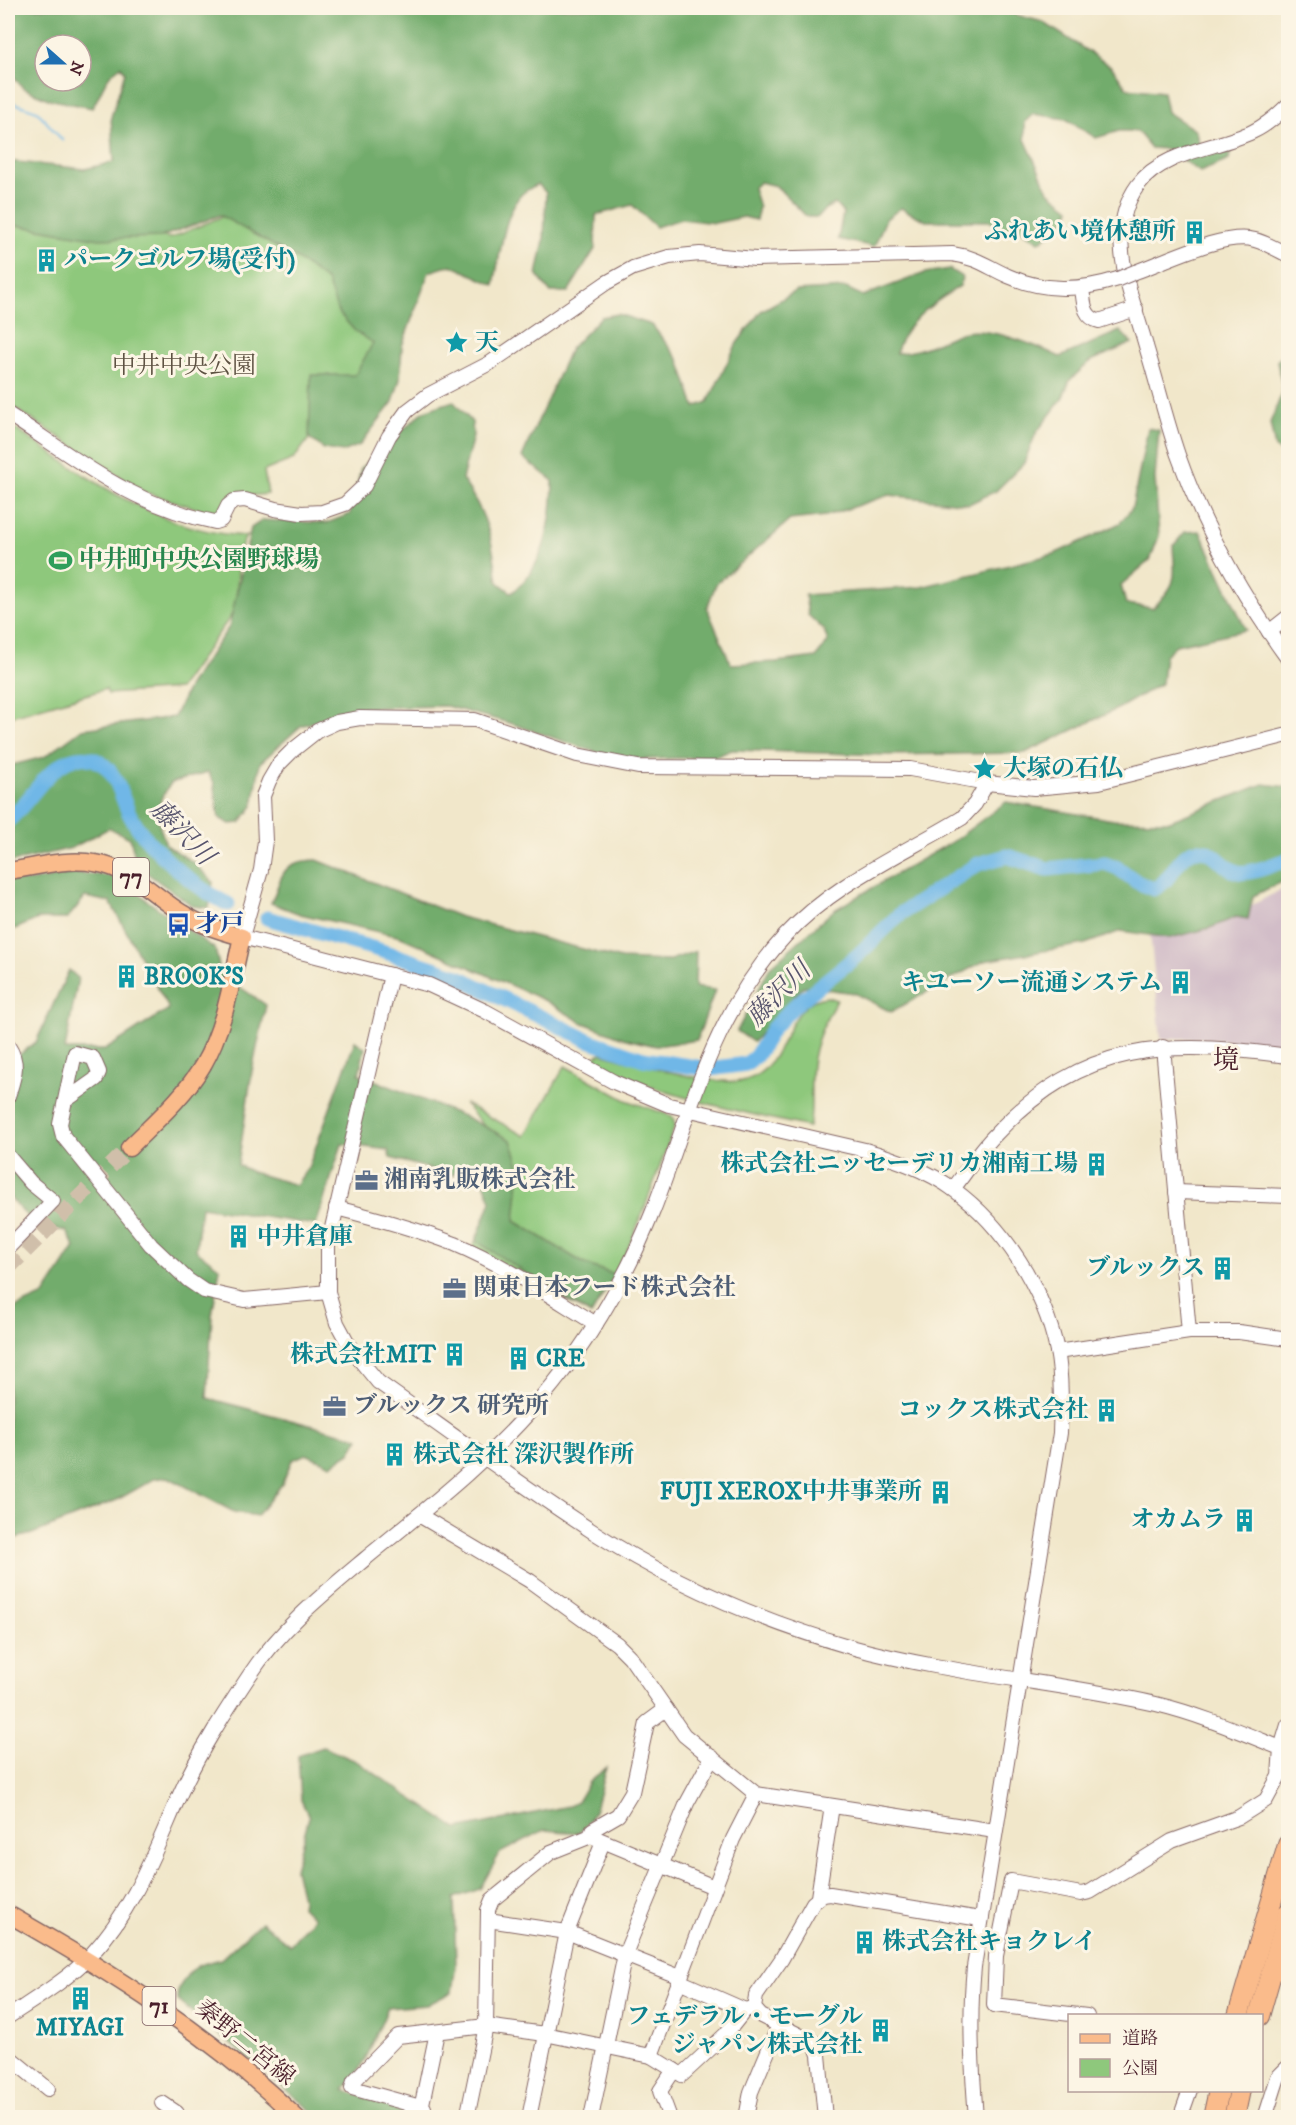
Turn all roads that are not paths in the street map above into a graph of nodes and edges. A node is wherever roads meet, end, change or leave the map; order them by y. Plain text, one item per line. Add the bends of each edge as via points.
1 (1288, 105) edge
2 (1288, 255) edge
3 (1082, 288) junction
4 (1136, 309) junction
5 (8, 414) edge
6 (1288, 617) edge
7 (1269, 632) junction
8 (1288, 659) edge
9 (1288, 735) edge
10 (987, 783) junction
11 (8, 872) edge
12 (242, 937) junction
13 (391, 975) junction
14 (8, 1046) edge
15 (1163, 1047) junction
16 (1288, 1056) edge
17 (8, 1096) edge
18 (65, 1101) dead end
19 (691, 1102) junction
20 (129, 1148) tunnel mouth
21 (8, 1156) edge
22 (953, 1189) junction
23 (1176, 1192) junction
24 (1288, 1196) edge
25 (336, 1208) junction
26 (8, 1248) edge
27 (328, 1292) junction
28 (596, 1324) junction
29 (1189, 1332) junction
30 (1288, 1339) edge
31 (1057, 1352) junction
32 (485, 1457) junction
33 (419, 1515) junction
34 (1020, 1681) junction
35 (666, 1709) junction
36 (1288, 1725) edge
37 (1285, 1749) edge
38 (712, 1756) junction
39 (756, 1794) junction
40 (832, 1806) junction
41 (995, 1830) junction
42 (597, 1839) junction
43 (1288, 1845) edge
44 (661, 1864) junction
45 (714, 1887) junction
46 (818, 1898) junction
47 (8, 1914) edge
48 (1288, 1914) edge
49 (980, 1919) junction
50 (488, 1920) junction
51 (8, 1926) edge
52 (567, 1932) junction
53 (625, 1954) junction
54 (83, 1962) junction
55 (679, 1979) junction
56 (750, 2009) junction
57 (1070, 2014) edge
58 (1239, 2014) edge
59 (1260, 2014) edge
60 (8, 2017) edge
61 (779, 2025) junction
62 (486, 2026) junction
63 (437, 2032) junction
64 (545, 2034) junction
65 (604, 2046) junction
66 (8, 2056) edge
67 (651, 2056) junction
68 (1288, 2067) edge
69 (674, 2070) junction
70 (48, 2089) dead end
71 (1191, 2092) edge
72 (1219, 2092) edge
73 (1240, 2092) edge
74 (162, 2103) dead end
75 (177, 2112) edge
76 (425, 2113) edge
77 (281, 2118) edge
78 (297, 2118) edge
79 (467, 2118) edge
80 (529, 2118) edge
81 (591, 2118) edge
82 (670, 2118) edge
83 (746, 2118) edge
84 (825, 2118) edge
85 (976, 2118) edge
86 (1180, 2118) edge
87 (1213, 2118) edge
88 (1234, 2118) edge
89 (1265, 2118) edge

1 - 4 street via 1254,131 1160,165 1139,183 1121,219 1120,240
2 - 3 street, bridge via 1240,238
3 - 4 street via 1085,309 1093,320
3 - 5 street via 1046,288 970,257 952,254 669,257 633,268 606,283 499,357 428,395 401,419 383,445 364,486 345,504 322,512 275,509 245,500 234,501 221,520 215,522 185,516 142,500
4 - 7 street via 1178,455 1194,494
6 - 7 street
7 - 8 street
9 - 10 street via 1099,782 1034,788
10 - 12 street via 910,769 638,766 577,755 475,720 360,718 337,722 317,731 293,750 269,781 263,796 265,841 261,870
10 - 19 street via 962,818 846,885 785,936 740,996 711,1048
11 - 12 main road, 77 via 65,862 95,863 119,870 141,883 183,915
12 - 13 street
12 - 20 main road via 223,1018 204,1064 183,1094
13 - 19 street via 459,998 640,1095
13 - 25 street
14 - 17 street via 15,1057 16,1071
15 - 16 street via 1205,1046
15 - 22 street via 1105,1059 1050,1087 994,1136
15 - 23 street
18 - 27 street via 60,1124 70,1146 151,1245 188,1280 204,1291 244,1300
19 - 22 street via 896,1160
19 - 28 street via 653,1211
21 - 26 street via 53,1201
22 - 31 street via 1004,1238 1025,1270 1050,1324
23 - 24 street
23 - 29 street
25 - 27 street via 328,1245
25 - 28 street via 456,1245 509,1271
27 - 32 street via 337,1323 351,1349 378,1382
28 - 32 street via 539,1402
29 - 30 street via 1239,1332
29 - 31 street
31 - 34 street via 1059,1432
32 - 33 street
32 - 34 street via 621,1548 680,1581 774,1622 863,1650
33 - 35 street via 530,1581 617,1644
33 - 54 street via 310,1605 274,1640 183,1787 145,1878 127,1910
34 - 37 street via 1158,1705
34 - 41 street
35 - 38 street via 684,1734
35 - 42 street via 647,1723 632,1792 618,1815 592,1830
36 - 37 street
37 - 57 street via 1275,1788 1257,1806 1239,1817 1173,1841 1090,1892 1011,1881 996,1956 994,2005
38 - 39 street
38 - 44 street
39 - 40 street
39 - 45 street
40 - 41 street
40 - 46 street
41 - 49 street
42 - 44 street
42 - 50 street via 550,1852 492,1900
42 - 52 street
43 - 58 highway
44 - 45 street
44 - 53 street
45 - 55 street
46 - 49 street via 830,1894
46 - 56 street
47 - 54 main road, 秦野二宮線 / 71
48 - 59 highway
49 - 85 street via 971,1999
50 - 52 street
50 - 62 street
51 - 54 main road, 秦野二宮線 / 71
52 - 53 street
52 - 64 street
53 - 55 street
53 - 65 street
54 - 60 street
54 - 77 main road, 秦野二宮線 / 71
54 - 78 main road, 秦野二宮線 / 71 via 175,2017
55 - 56 street
55 - 67 street
56 - 61 street
56 - 69 street via 682,2075
61 - 83 street via 751,2092
61 - 84 street via 810,2039 818,2048
62 - 63 street
62 - 64 street
62 - 79 street
63 - 76 street
63 - 76 street via 398,2036 351,2088
64 - 65 street
64 - 80 street
65 - 67 street
65 - 81 street
66 - 70 street
67 - 69 street
68 - 89 street via 1278,2077
69 - 82 street via 660,2091
71 - 86 street
72 - 87 highway
73 - 88 highway
74 - 75 street

